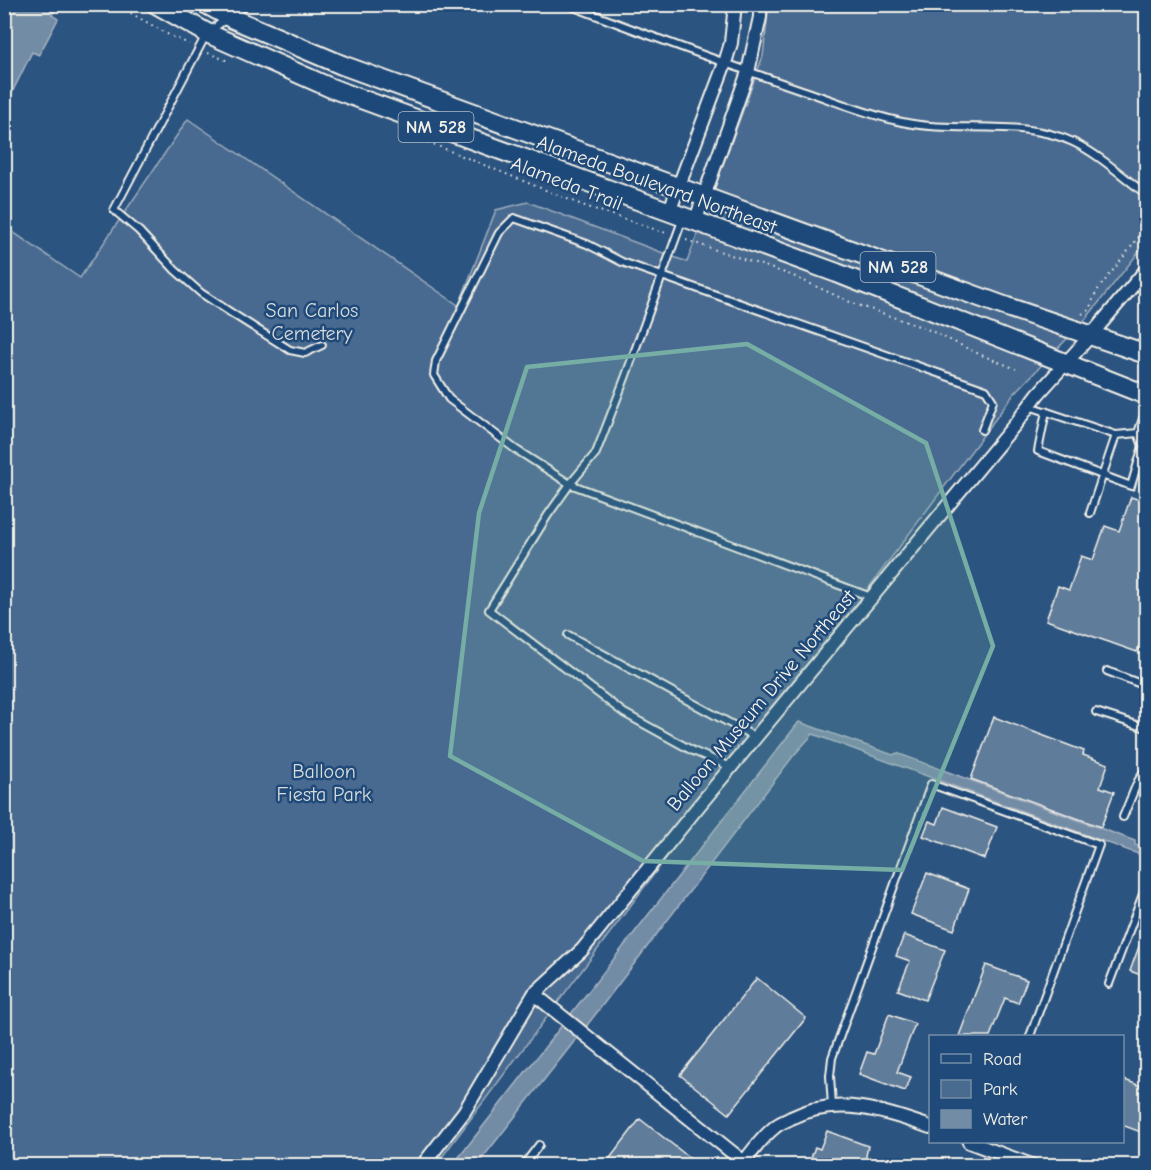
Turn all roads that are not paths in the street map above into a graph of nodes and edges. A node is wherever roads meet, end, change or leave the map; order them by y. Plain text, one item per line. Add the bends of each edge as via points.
1 (156, 4) edge
2 (206, 4) edge
3 (247, 4) edge
4 (567, 4) edge
5 (735, 4) edge
6 (760, 4) edge
7 (231, 11) edge
8 (203, 41) junction
9 (725, 63) junction
10 (748, 72) junction
11 (679, 186) junction
12 (1146, 194) edge
13 (705, 196) junction
14 (682, 217) junction
15 (1146, 270) edge
16 (663, 275) junction
17 (1092, 334) junction
18 (322, 345) dead end
19 (1146, 354) edge
20 (1066, 364) junction
21 (1146, 395) edge
22 (1029, 406) junction
23 (1146, 410) edge
24 (1046, 411) junction
25 (982, 430) dead end
26 (1138, 433) junction
27 (1116, 435) junction
28 (1146, 436) edge
29 (1103, 476) junction
30 (570, 484) junction
31 (1090, 513) dead end
32 (871, 598) junction
33 (568, 635) dead end
34 (1107, 671) dead end
35 (1146, 676) edge
36 (1144, 685) edge
37 (1096, 712) dead end
38 (1146, 728) edge
39 (755, 738) junction
40 (731, 767) junction
41 (1146, 768) edge
42 (1123, 817) dead end
43 (1146, 886) edge
44 (1109, 984) dead end
45 (534, 994) junction
46 (1030, 1035) edge
47 (832, 1106) junction
48 (929, 1127) edge
49 (540, 1144) dead end
50 (990, 1145) edge
51 (744, 1164) edge
52 (422, 1166) edge
53 (523, 1166) edge
54 (1034, 1166) edge

1 - 8 main road, Alameda Boulevard Northeast / NM 528
2 - 7 main road, Alameda Boulevard Northeast / NM 528
3 - 7 lane
4 - 9 lane
5 - 9 street
6 - 10 street
7 - 8 lane
7 - 11 main road, Alameda Boulevard Northeast / NM 528 via 342,65
8 - 14 main road, Alameda Boulevard Northeast / NM 528
8 - 18 lane via 114,210 210,299 290,350 305,353
9 - 10 lane
9 - 11 street
10 - 12 lane via 901,122 1045,133 1096,154
10 - 13 street
11 - 13 main road, Alameda Boulevard Northeast / NM 528
11 - 14 street
13 - 14 street
13 - 17 main road, Alameda Boulevard Northeast / NM 528 via 1007,307
14 - 16 lane
14 - 20 main road, Alameda Boulevard Northeast / NM 528 via 837,273
15 - 17 street, Balloon Museum Drive Northeast
16 - 25 lane via 986,390 993,401
16 - 30 lane via 596,453
16 - 30 lane via 514,218 499,233 436,361 434,375 449,399 514,449
17 - 19 main road, Alameda Boulevard Northeast / NM 528
17 - 20 street, Balloon Museum Drive Northeast
20 - 21 main road, Alameda Boulevard Northeast / NM 528
20 - 22 street, Balloon Museum Drive Northeast
22 - 24 lane
22 - 32 street, Balloon Museum Drive Northeast
23 - 26 lane
24 - 27 lane
24 - 29 lane via 1038,451
26 - 27 lane
26 - 28 lane
26 - 29 lane via 1143,446 1131,486
27 - 29 lane
29 - 31 lane
30 - 32 lane
30 - 40 lane via 489,610 624,713
32 - 39 street, Balloon Museum Drive Northeast
33 - 39 lane
34 - 36 lane
35 - 36 lane
37 - 38 lane
39 - 40 street, Balloon Museum Drive Northeast
40 - 45 street, Balloon Museum Drive Northeast via 582,950
41 - 42 lane
43 - 44 lane
45 - 51 street
45 - 52 street, Balloon Museum Drive Northeast via 465,1112
46 - 47 lane via 1099,845 931,784 832,1058
47 - 48 street via 858,1106
47 - 51 street via 804,1111 775,1126
49 - 53 lane
50 - 54 street

